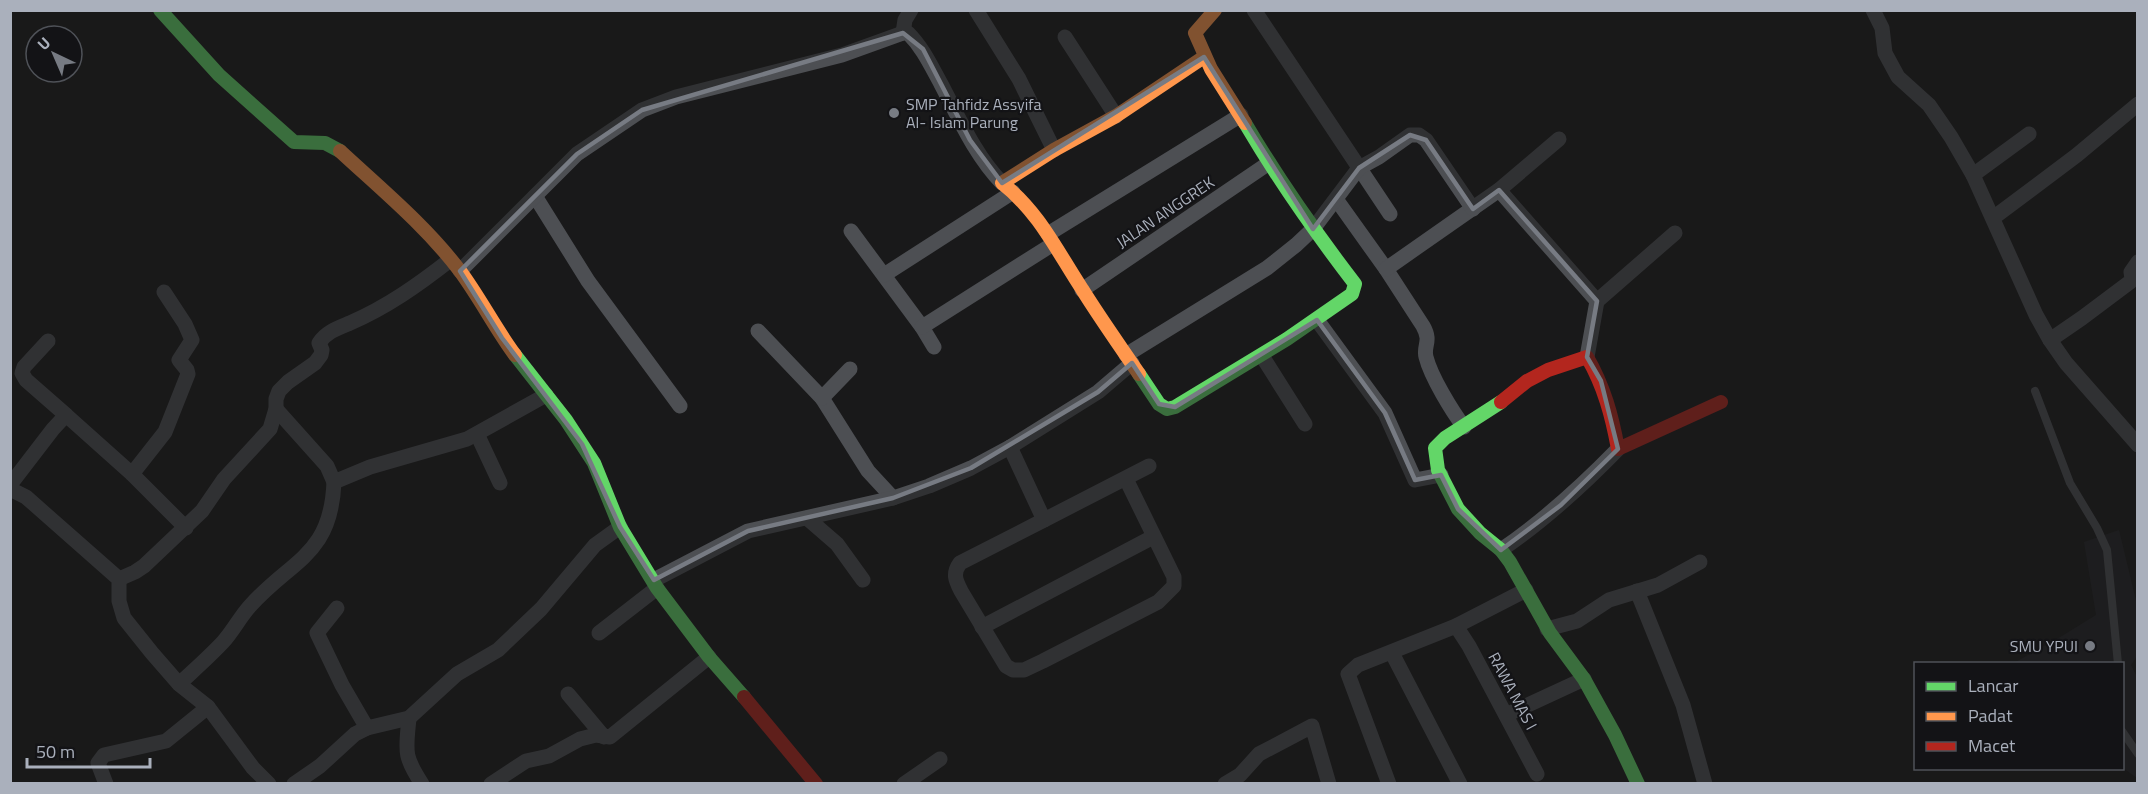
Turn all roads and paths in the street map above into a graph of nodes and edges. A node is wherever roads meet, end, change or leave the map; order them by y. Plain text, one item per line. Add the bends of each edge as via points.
1 (160, 10) edge
2 (911, 10) edge
3 (976, 10) edge
4 (1215, 10) edge
5 (1254, 10) edge
6 (1873, 10) edge
7 (903, 33) junction
8 (1065, 37) dead end
9 (1204, 57) junction
10 (2138, 104) edge
11 (1241, 115) junction
12 (1116, 116) junction
13 (2030, 134) dead end
14 (1559, 139) dead end
15 (1054, 150) junction
16 (1269, 164) junction
17 (1359, 168) junction
18 (1973, 175) junction
19 (1007, 188) junction
20 (1499, 190) junction
21 (535, 196) junction
22 (1336, 199) junction
23 (1473, 209) junction
24 (1390, 214) dead end
25 (1993, 218) junction
26 (1313, 229) junction
27 (851, 231) dead end
28 (1675, 233) dead end
29 (1050, 239) junction
30 (2138, 262) edge
31 (455, 266) junction
32 (1386, 270) junction
33 (884, 275) junction
34 (1082, 290) junction
35 (164, 292) dead end
36 (1597, 301) junction
37 (1317, 320) junction
38 (922, 327) junction
39 (758, 331) dead end
40 (2050, 340) junction
41 (48, 341) dead end
42 (934, 347) dead end
43 (1262, 356) junction
44 (1587, 357) junction
45 (1129, 359) junction
46 (850, 369) dead end
47 (2035, 391) dead end
48 (546, 395) junction
49 (822, 398) junction
50 (1721, 402) dead end
51 (680, 406) dead end
52 (276, 409) junction
53 (66, 415) junction
54 (1305, 424) dead end
55 (1464, 427) junction
56 (477, 434) junction
57 (2138, 445) edge
58 (1010, 447) junction
59 (1618, 449) junction
60 (1149, 466) dead end
61 (132, 474) junction
62 (1441, 475) junction
63 (1126, 479) junction
64 (334, 482) junction
65 (500, 483) dead end
66 (10, 487) edge
67 (894, 498) junction
68 (807, 518) junction
69 (1044, 520) junction
70 (620, 527) junction
71 (186, 528) junction
72 (1153, 537) junction
73 (1501, 550) junction
74 (1700, 562) dead end
75 (118, 579) junction
76 (863, 580) dead end
77 (656, 584) junction
78 (1526, 590) junction
79 (1637, 591) junction
80 (337, 608) dead end
81 (1456, 626) junction
82 (982, 627) junction
83 (1547, 628) junction
84 (599, 633) dead end
85 (1392, 653) junction
86 (709, 657) junction
87 (2118, 662) edge
88 (1584, 679) junction
89 (179, 684) junction
90 (568, 694) dead end
91 (208, 706) junction
92 (1506, 715) junction
93 (409, 718) junction
94 (367, 728) junction
95 (2124, 734) edge
96 (604, 737) junction
97 (2138, 754) edge
98 (940, 759) dead end
99 (1537, 774) dead end
100 (1241, 779) edge
101 (106, 783) edge
102 (269, 783) edge
103 (294, 783) edge
104 (422, 783) edge
105 (491, 783) edge
106 (816, 783) edge
107 (904, 783) edge
108 (1226, 783) edge
109 (1329, 783) edge
110 (1389, 783) edge
111 (1460, 783) edge
112 (1638, 783) edge
113 (1706, 783) edge

1 - 31 street via 219,75 292,140 333,146 420,227
2 - 7 street
3 - 15 street via 1019,79
4 - 9 street via 1195,33
5 - 17 street
6 - 18 street via 1882,28 1885,53 1898,77 1929,105
7 - 19 street via 908,33 923,50 970,140
7 - 21 street via 842,55 676,97 642,110 577,154
8 - 12 street
9 - 11 street
9 - 12 street
10 - 25 street
11 - 16 street
11 - 29 street
12 - 15 street
13 - 18 street
14 - 20 street
15 - 19 street
16 - 26 street
16 - 34 street, JALAN ANGGREK
17 - 22 street
17 - 23 street via 1410,135 1419,135
17 - 24 street
18 - 25 street
19 - 29 street via 1020,197
19 - 33 street
20 - 23 street
20 - 36 street
21 - 31 street
21 - 51 street via 588,281
22 - 26 street
22 - 32 street
23 - 32 street
25 - 40 street
26 - 37 street via 1355,290
26 - 45 street via 1267,268
27 - 33 street
28 - 36 street
29 - 34 street
29 - 38 street
30 - 40 street via 2130,272 2130,282
31 - 48 street via 502,338
31 - 52 street via 390,304 334,329 319,343 321,356 315,363 279,391
32 - 55 street via 1428,335 1425,355
33 - 38 street
34 - 45 street
35 - 61 street via 192,340 178,360 188,374 165,432
36 - 44 street
37 - 43 street
37 - 62 street via 1385,412 1415,480
38 - 42 street
39 - 49 street
40 - 57 street
41 - 53 street via 22,373
43 - 45 street via 1167,409 1159,404
43 - 54 street
44 - 55 street via 1527,381
44 - 59 street via 1601,381
45 - 58 street via 1098,392
46 - 49 street
47 - 87 lane via 2070,483 2107,550
48 - 56 street
48 - 70 street via 594,463
49 - 67 street via 868,471
50 - 59 street
52 - 64 street via 327,466
52 - 71 street via 270,429
53 - 61 street
53 - 66 street
55 - 62 street via 1435,448
56 - 64 street
56 - 65 street
58 - 67 street via 971,468
58 - 69 street
59 - 73 street via 1553,511
60 - 63 street
61 - 71 street
62 - 73 street via 1458,509
63 - 69 street
63 - 72 street
64 - 89 street via 330,516 310,553 265,591 224,642
66 - 75 street
67 - 68 street
68 - 76 street via 837,544
68 - 77 street via 760,527 735,537
69 - 82 street via 956,568 956,580
70 - 77 street
70 - 93 street via 595,545 541,609 507,642 458,674
71 - 75 street via 144,566
72 - 82 street
72 - 82 street via 1174,577 1174,586 1158,602 1024,670 1006,666
73 - 78 street
74 - 79 street via 1664,582
75 - 89 street via 118,601 124,618
77 - 84 street
77 - 86 street
78 - 81 street
78 - 83 street
79 - 83 street via 1609,600 1577,621
79 - 113 street via 1683,705
80 - 94 street via 317,633
81 - 85 street
81 - 92 street, RAWA MAS I
83 - 88 street
85 - 110 street via 1358,665 1348,674
85 - 111 street
86 - 96 street via 616,733
86 - 106 street
88 - 92 street
88 - 112 street
89 - 91 street
90 - 96 street
91 - 101 street via 166,741 104,755 98,764
91 - 102 street via 253,768
92 - 99 street, RAWA MAS I
93 - 94 street
93 - 104 street via 406,753
94 - 103 street
95 - 97 lane
96 - 105 street via 590,735 549,756 526,760
98 - 107 street
100 - 108 street
100 - 109 street via 1259,754 1312,726

